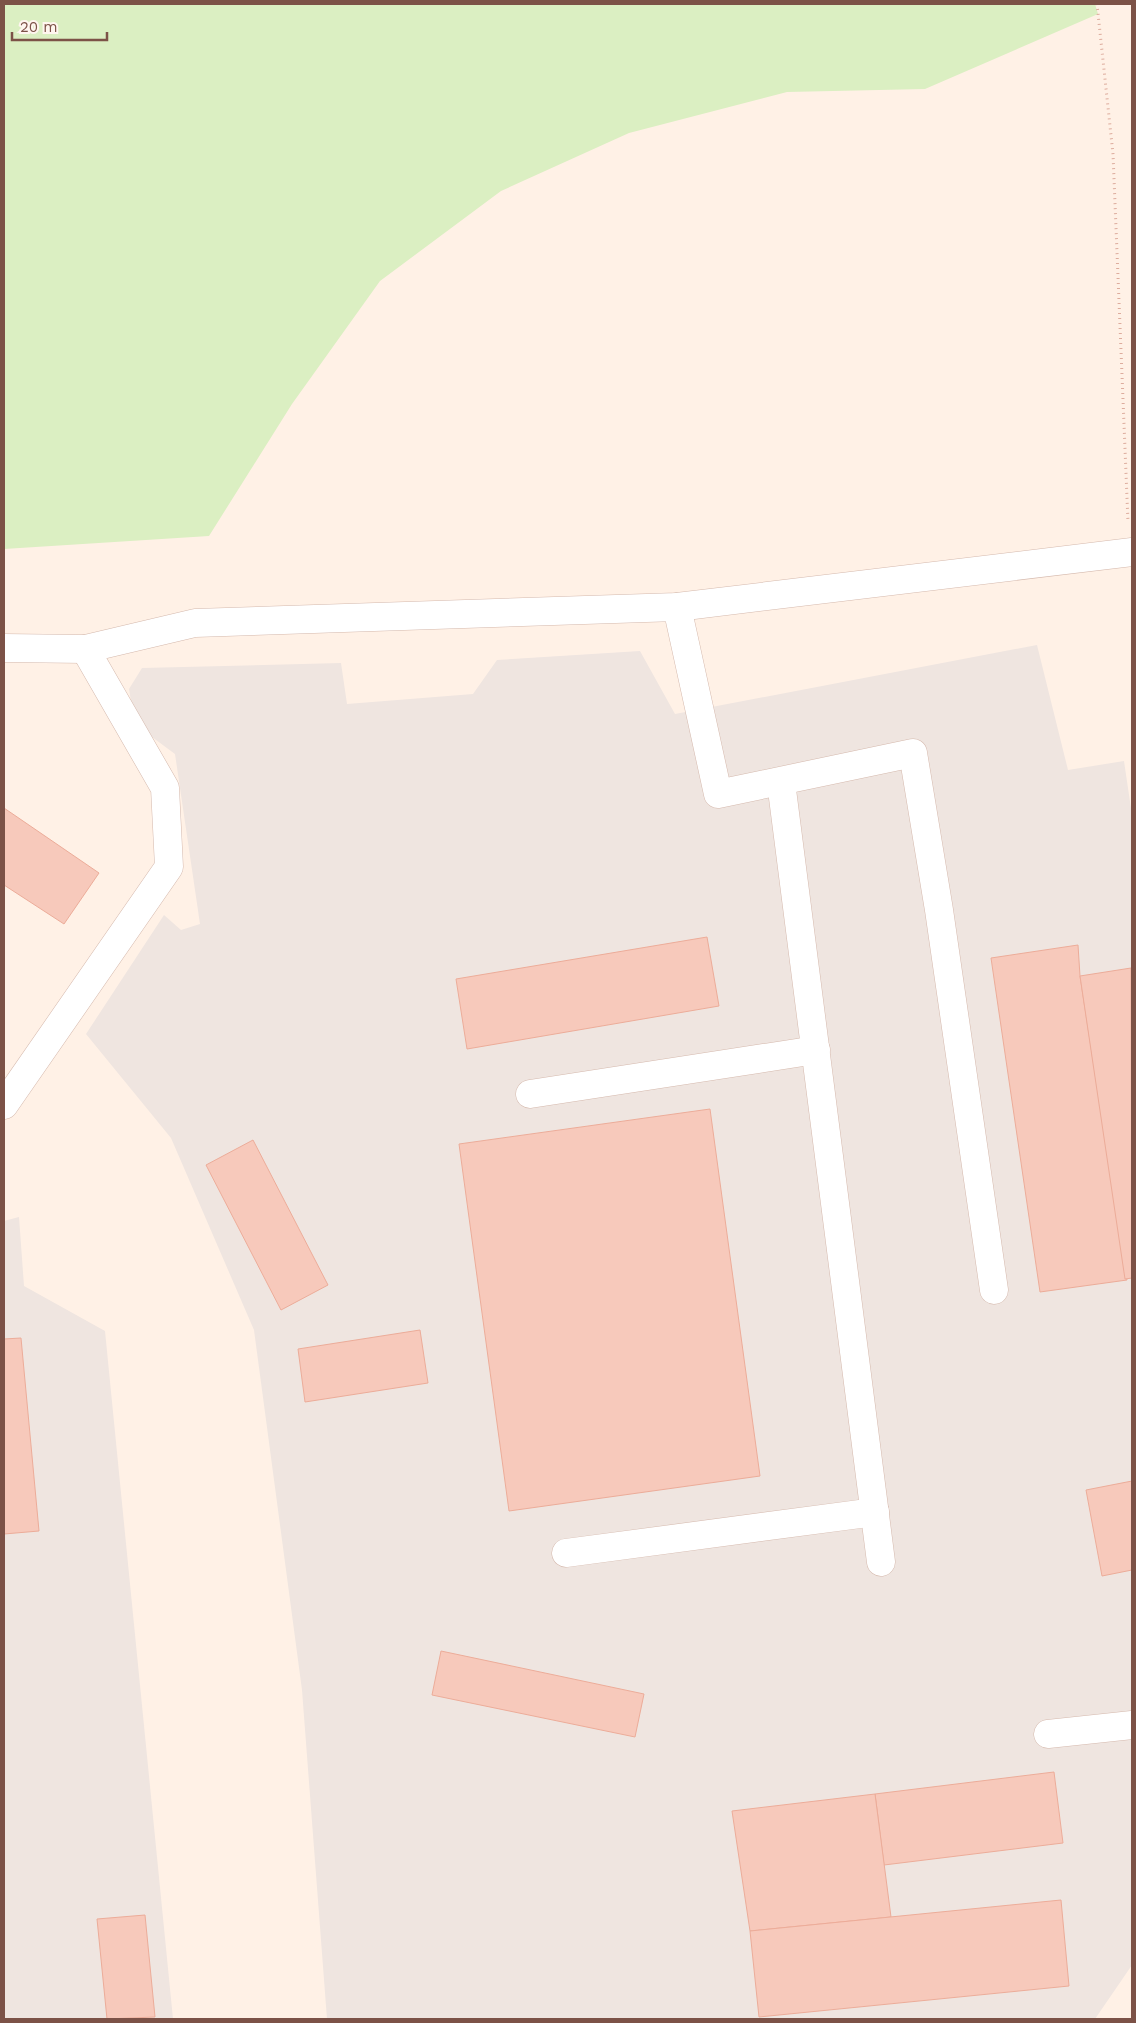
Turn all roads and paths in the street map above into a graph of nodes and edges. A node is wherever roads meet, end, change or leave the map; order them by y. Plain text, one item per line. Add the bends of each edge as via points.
1 (1096, 4) edge
2 (1131, 552) edge
3 (677, 607) junction
4 (4, 648) edge
5 (85, 649) junction
6 (781, 782) junction
7 (816, 1050) junction
8 (530, 1094) dead end
9 (4, 1105) edge
10 (994, 1290) dead end
11 (875, 1512) junction
12 (566, 1553) dead end
13 (881, 1562) dead end
14 (1132, 1725) edge
15 (1048, 1734) dead end

1 - 2 path via 1113,154
2 - 3 street
3 - 5 street via 195,623
3 - 6 street via 718,794
4 - 5 street
5 - 9 street via 165,788 169,867
6 - 7 street
6 - 10 street via 914,753
7 - 8 street
7 - 11 street
11 - 12 street
11 - 13 street
14 - 15 street

